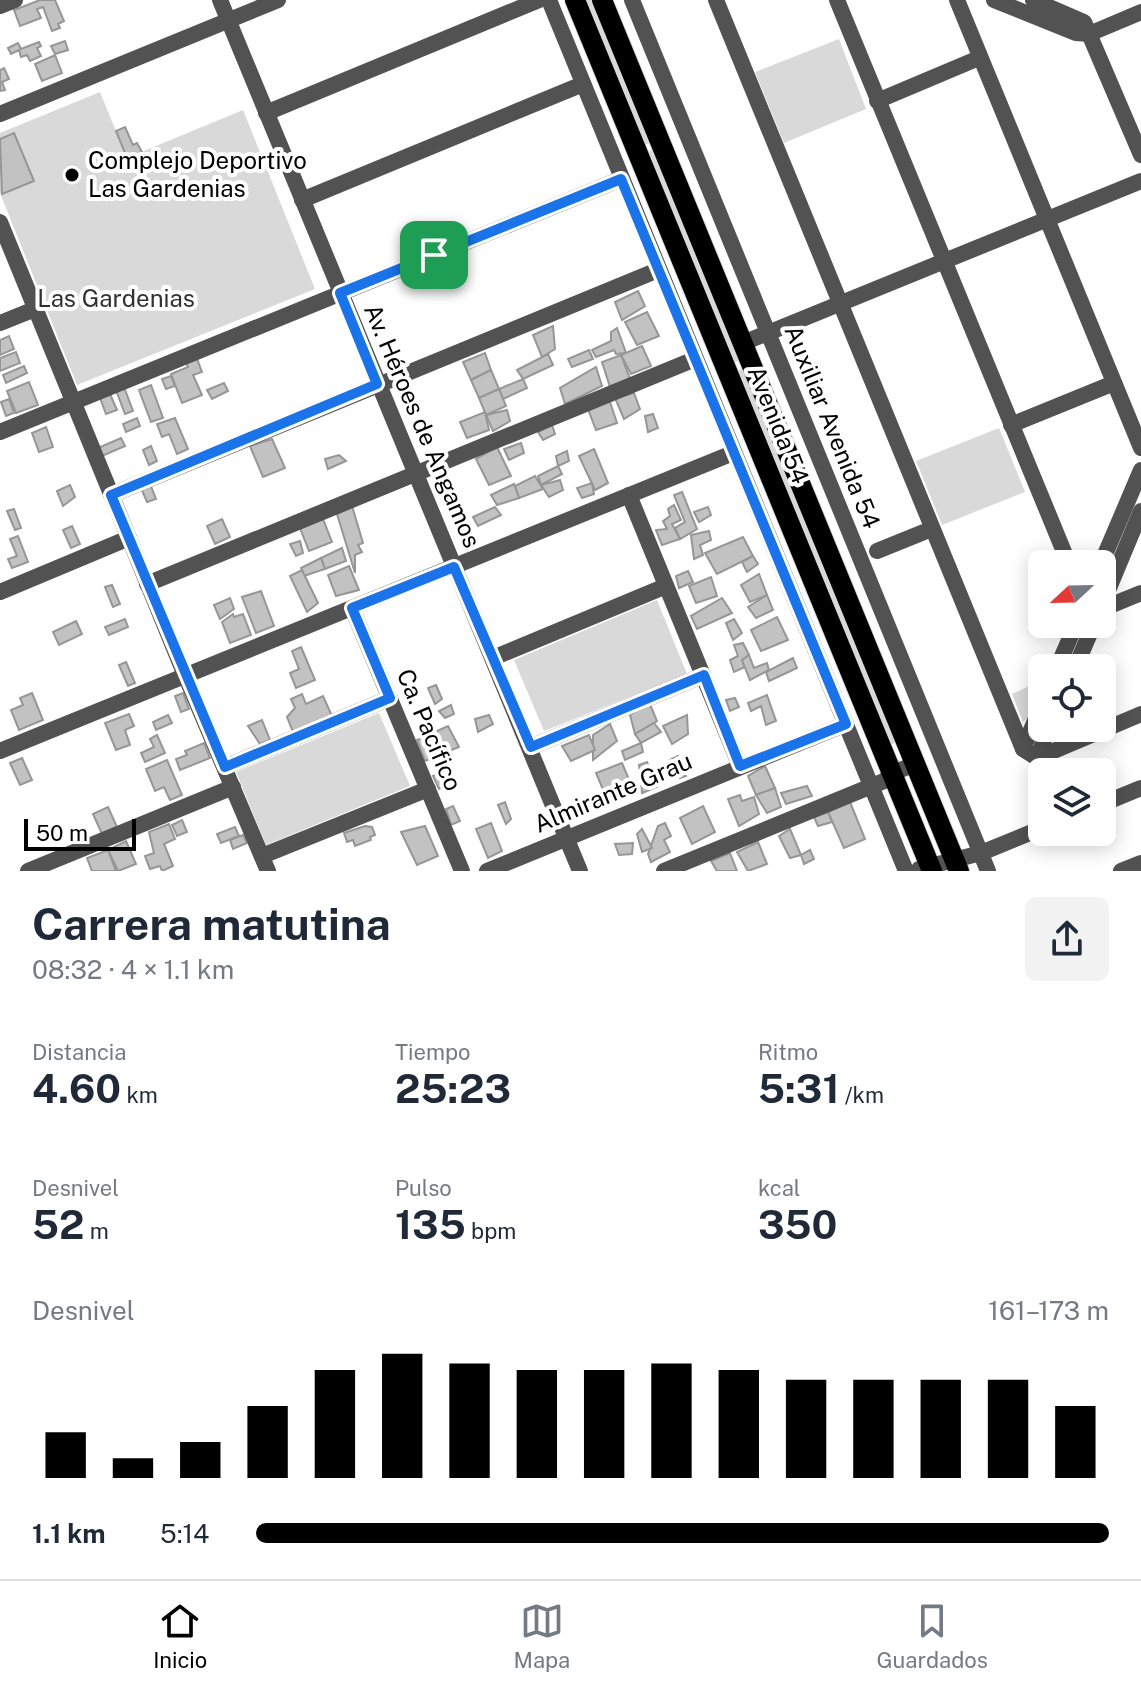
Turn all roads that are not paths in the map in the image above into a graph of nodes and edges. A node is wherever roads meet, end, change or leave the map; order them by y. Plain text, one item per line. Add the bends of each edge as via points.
1 (15, 0) edge
2 (220, 0) edge
3 (278, 0) edge
4 (539, 0) edge
5 (549, 0) edge
6 (575, 0) edge
7 (602, 0) edge
8 (632, 0) edge
9 (716, 0) edge
10 (837, 0) edge
11 (957, 0) edge
12 (994, 0) edge
13 (1033, 0) edge
14 (0, 6) edge
15 (1141, 12) edge
16 (229, 20) junction
17 (1089, 34) junction
18 (979, 58) junction
19 (583, 84) junction
20 (877, 101) junction
21 (266, 113) junction
22 (0, 114) edge
23 (1141, 155) edge
24 (621, 179) junction
25 (1141, 181) edge
26 (302, 200) junction
27 (1048, 220) junction
28 (0, 222) edge
29 (943, 262) junction
30 (658, 270) junction
31 (340, 293) junction
32 (839, 305) junction
33 (35, 309) junction
34 (0, 323) edge
35 (767, 333) junction
36 (743, 343) junction
37 (695, 359) junction
38 (1114, 383) junction
39 (377, 384) junction
40 (72, 403) junction
41 (1011, 425) junction
42 (0, 432) edge
43 (1141, 448) edge
44 (733, 453) junction
45 (1141, 470) edge
46 (415, 474) junction
47 (111, 495) junction
48 (629, 495) junction
49 (1141, 511) edge
50 (924, 532) dead end
51 (129, 538) junction
52 (1063, 550) edge
53 (1107, 550) edge
54 (877, 551) dead end
55 (454, 567) junction
56 (1116, 573) edge
57 (147, 584) junction
58 (666, 586) junction
59 (0, 592) edge
60 (1141, 593) edge
61 (1116, 602) edge
62 (352, 608) junction
63 (493, 658) junction
64 (186, 674) junction
65 (704, 675) junction
66 (390, 698) junction
67 (1141, 714) edge
68 (846, 724) junction
69 (1033, 742) edge
70 (1039, 742) edge
71 (531, 747) junction
72 (0, 751) edge
73 (1030, 754) junction
74 (916, 764) junction
75 (740, 766) junction
76 (225, 767) junction
77 (892, 773) junction
78 (872, 786) junction
79 (233, 787) junction
80 (1141, 788) edge
81 (428, 789) junction
82 (1116, 798) edge
83 (1028, 834) edge
84 (567, 839) junction
85 (981, 853) junction
86 (265, 863) edge
87 (1141, 863) edge
88 (957, 866) edge
89 (932, 869) edge
90 (28, 871) edge
91 (462, 871) edge
92 (487, 871) edge
93 (580, 871) edge
94 (664, 871) edge
95 (905, 871) edge
96 (988, 871) edge
97 (1121, 871) edge

1 - 14 street
2 - 16 street, Av. Héroes de Angamos
3 - 16 street
4 - 21 street
5 - 19 street
6 - 77 main road, Avenida 54
7 - 36 main road, Avenida 54
8 - 35 street, Auxiliar Avenida 54
9 - 32 street
10 - 20 street
11 - 18 street
12 - 17 street
13 - 17 street via 1084,22
15 - 17 street
16 - 21 street, Av. Héroes de Angamos
16 - 22 street
17 - 23 street
18 - 20 street
18 - 27 street
19 - 24 street
19 - 26 street
20 - 29 street
21 - 26 street, Av. Héroes de Angamos
24 - 30 street
24 - 31 street
25 - 27 street
26 - 31 street, Av. Héroes de Angamos
27 - 29 street
27 - 38 street
28 - 33 street
29 - 32 street
29 - 41 street
30 - 37 street
30 - 39 street
31 - 39 street, Av. Héroes de Angamos
31 - 40 street
32 - 35 street
32 - 73 street
33 - 34 street
33 - 40 street
35 - 36 street
35 - 85 street, Auxiliar Avenida 54
36 - 74 main road, Avenida 54
37 - 44 street
37 - 46 street
38 - 41 street
38 - 43 street
39 - 46 street, Av. Héroes de Angamos
39 - 47 street
40 - 42 street
40 - 47 street
41 - 52 street
44 - 48 street
44 - 68 street
45 - 53 street
46 - 55 street, Av. Héroes de Angamos
46 - 57 street
47 - 51 street
48 - 55 street
48 - 58 street
49 - 56 street
50 - 54 street
51 - 57 street
51 - 59 street
55 - 62 street
55 - 63 street, Av. Héroes de Angamos
57 - 64 street
58 - 63 street
58 - 65 street
60 - 61 street
62 - 64 street
62 - 66 street, Ca. Pacífico
63 - 71 street, Av. Héroes de Angamos
64 - 72 street
64 - 76 street
65 - 71 street
65 - 75 street
66 - 76 street
66 - 81 street, Ca. Pacífico
67 - 73 street
68 - 75 street, Almirante Grau
68 - 78 street
69 - 73 street
70 - 73 street
71 - 84 street, Av. Héroes de Angamos
74 - 77 street
74 - 88 main road, Avenida 54
75 - 84 street, Almirante Grau
76 - 79 street
77 - 78 street
77 - 89 main road, Avenida 54
78 - 94 street
78 - 95 street
79 - 86 street
79 - 90 street
80 - 82 street
81 - 86 street
81 - 91 street, Ca. Pacífico
83 - 85 street
84 - 92 street, Almirante Grau
84 - 93 street, Av. Héroes de Angamos
85 - 88 street
85 - 96 street, Auxiliar Avenida 54
87 - 97 street
88 - 89 street
89 - 95 street

